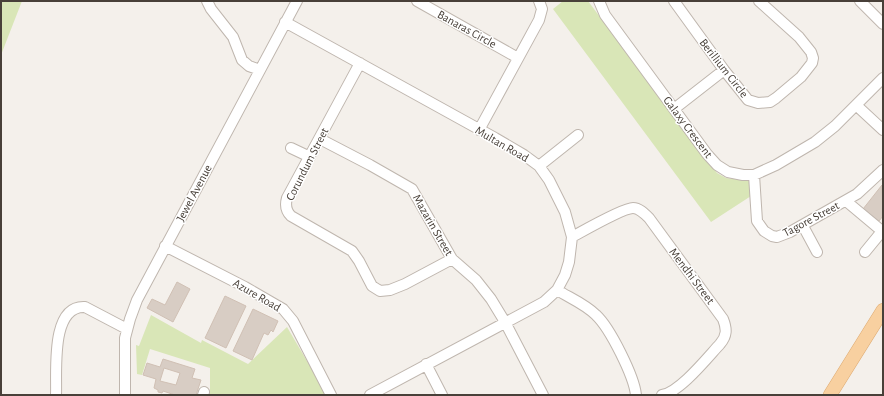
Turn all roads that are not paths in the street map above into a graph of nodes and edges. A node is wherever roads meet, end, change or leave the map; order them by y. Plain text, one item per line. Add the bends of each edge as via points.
1 (206, 1) edge
2 (297, 1) edge
3 (416, 1) edge
4 (540, 1) edge
5 (599, 1) edge
6 (674, 1) edge
7 (759, 1) edge
8 (860, 1) edge
9 (286, 22) junction
10 (883, 24) edge
11 (518, 58) junction
12 (360, 63) junction
13 (260, 70) junction
14 (724, 70) junction
15 (883, 78) edge
16 (856, 105) junction
17 (674, 109) junction
18 (479, 130) junction
19 (883, 130) edge
20 (578, 135) dead end
21 (320, 139) junction
22 (291, 148) dead end
23 (310, 157) junction
24 (539, 166) junction
25 (883, 170) edge
26 (754, 175) junction
27 (846, 201) junction
28 (803, 226) junction
29 (883, 231) edge
30 (572, 237) junction
31 (165, 246) junction
32 (817, 252) dead end
33 (865, 252) dead end
34 (452, 259) junction
35 (557, 290) junction
36 (882, 311) edge
37 (505, 322) junction
38 (127, 330) junction
39 (426, 364) junction
40 (56, 395) edge
41 (125, 395) edge
42 (331, 395) edge
43 (370, 395) edge
44 (442, 395) edge
45 (543, 395) edge
46 (636, 395) edge
47 (662, 395) edge
48 (830, 395) edge

1 - 13 street via 234,37 242,60
2 - 9 street, Jewel Avenue
3 - 11 street, Banaras Circle
4 - 11 street via 540,16
5 - 17 street, Galaxy Crescent via 605,15
6 - 14 street, Berillium Circle
7 - 14 street, Berillium Circle via 807,45 813,58 812,63 801,77 776,98 765,103 748,100
8 - 10 street
9 - 12 street, Multan Road
9 - 13 street, Jewel Avenue
11 - 18 street
12 - 18 street, Multan Road
12 - 21 street, Corundum Street
13 - 31 street, Jewel Avenue
14 - 17 street
15 - 16 street
16 - 19 street
16 - 26 street via 815,142
17 - 26 street, Galaxy Crescent via 716,165 736,174
18 - 24 street, Multan Road
20 - 24 street
21 - 23 street, Corundum Street
21 - 34 street, Mazarin Street via 412,189
22 - 23 street
23 - 34 street, Corundum Street via 287,198 288,212 352,251 375,289 390,290
24 - 30 street, Multan Road via 565,212
25 - 27 street, Tagore Street
26 - 28 street, Tagore Street via 757,221 764,231 777,237
27 - 28 street, Tagore Street
27 - 29 street
28 - 32 street
29 - 33 street
30 - 35 street, Multan Road via 567,269
30 - 47 street, Mendhi Street via 623,211 633,208 639,210 648,218 723,319 726,330 720,344 678,388
31 - 38 street, Jewel Avenue via 138,300
31 - 42 street, Azure Road via 283,309 293,321
34 - 37 street, Mazarin Street via 481,285
35 - 37 street, Multan Road via 544,302
35 - 46 street via 590,310 602,321 631,376
36 - 48 main road
37 - 39 street, Multan Road
37 - 45 street, Mazarin Street
38 - 40 street via 85,307 79,306 68,312 62,323 57,346
38 - 41 street, Jewel Avenue
39 - 43 street, Multan Road
39 - 44 street

